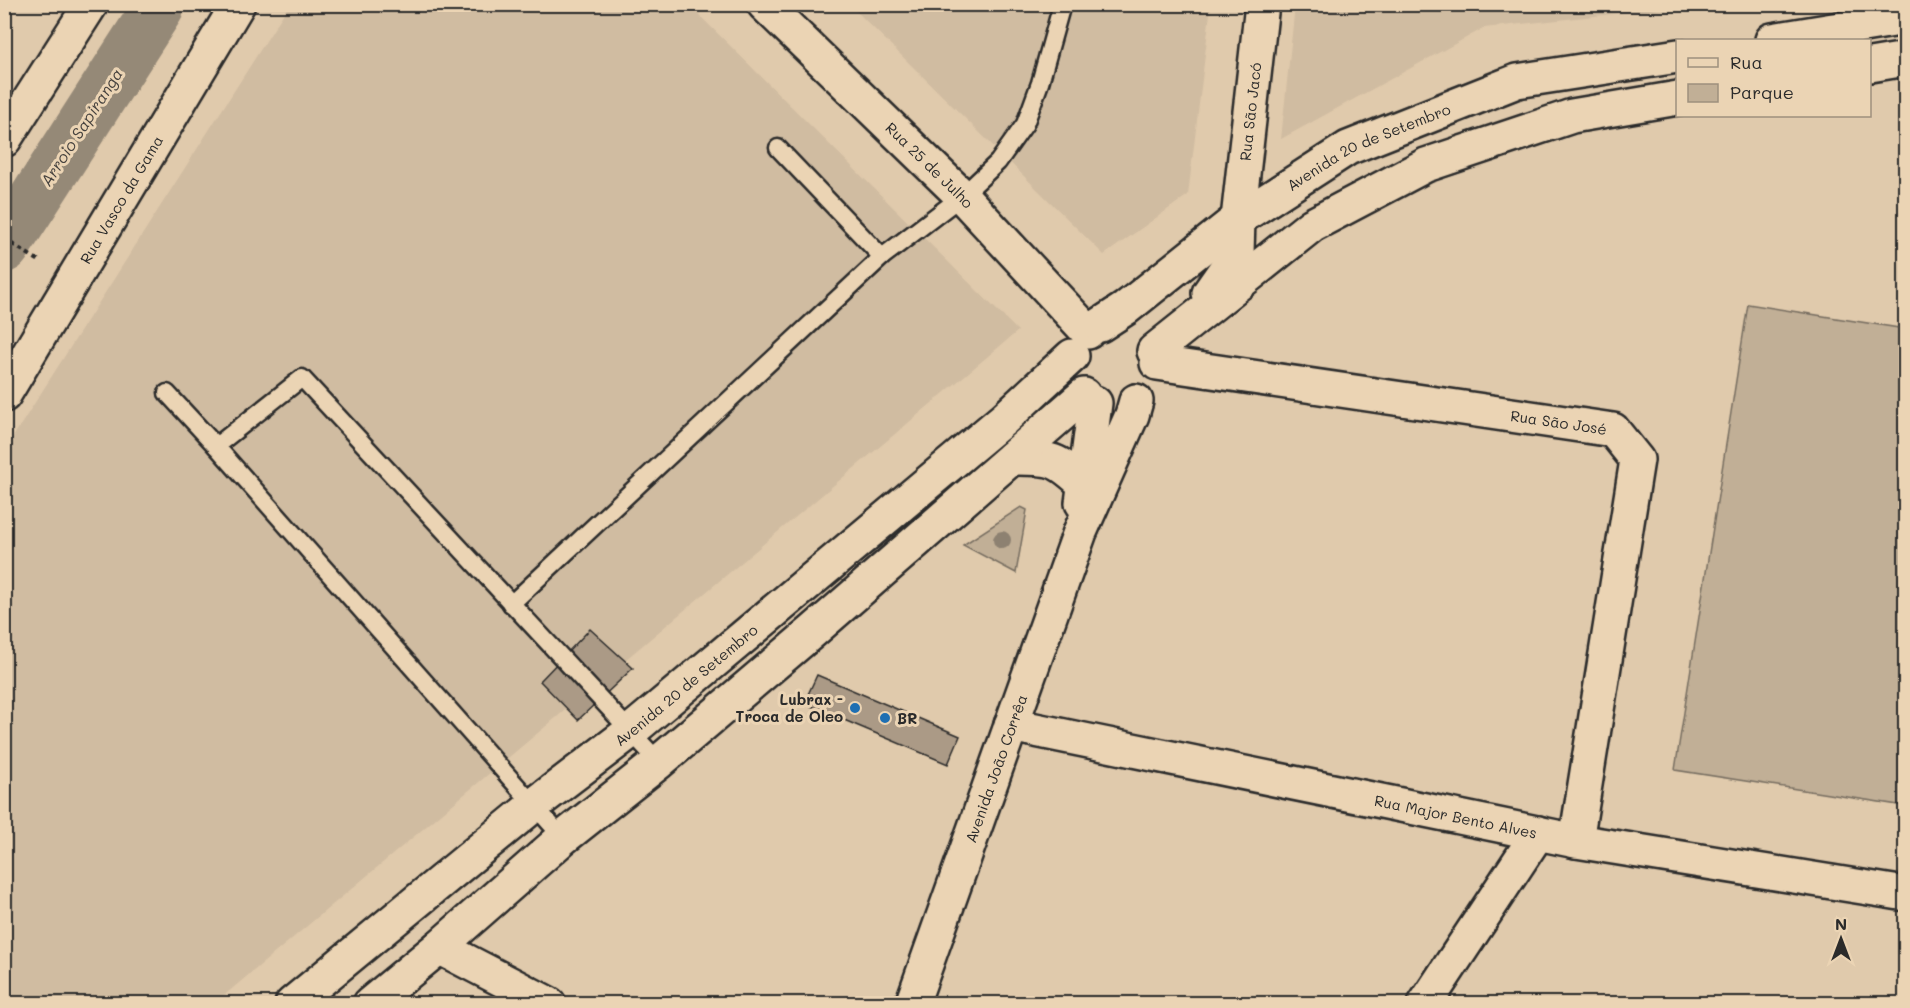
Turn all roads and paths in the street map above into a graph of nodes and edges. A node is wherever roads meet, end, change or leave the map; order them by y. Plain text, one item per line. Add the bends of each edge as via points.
1 (91, 4) edge
2 (764, 4) edge
3 (1060, 4) edge
4 (1262, 4) edge
5 (234, 6) edge
6 (1905, 18) edge
7 (1778, 39) edge
8 (1676, 56) edge
9 (1905, 59) edge
10 (1871, 65) edge
11 (1676, 98) edge
12 (4, 140) edge
13 (778, 148) dead end
14 (962, 196) junction
15 (1238, 219) junction
16 (4, 238) edge
17 (882, 257) junction
18 (41, 262) dead end
19 (1185, 325) junction
20 (1087, 337) junction
21 (1156, 357) junction
22 (166, 393) dead end
23 (4, 395) edge
24 (1090, 399) junction
25 (1136, 401) junction
26 (216, 446) junction
27 (1012, 458) junction
28 (1084, 484) junction
29 (1080, 532) junction
30 (512, 604) junction
31 (1011, 725) junction
32 (630, 731) junction
33 (659, 762) junction
34 (534, 804) junction
35 (1538, 833) junction
36 (563, 838) junction
37 (1576, 841) junction
38 (1905, 894) edge
39 (439, 947) junction
40 (292, 1004) edge
41 (370, 1004) edge
42 (549, 1004) edge
43 (912, 1004) edge
44 (1425, 1004) edge

1 - 12 main road
2 - 14 main road, Rua 25 de Julho
3 - 14 lane via 1025,124 998,162
4 - 15 main road, Rua São Jacó
5 - 23 main road, Rua Vasco da Gama
6 - 7 main road
8 - 15 main road, Avenida 20 de Setembro via 1517,81 1348,148
9 - 10 main road
11 - 19 main road via 1572,116 1426,165 1312,225
13 - 17 lane
14 - 17 lane
14 - 20 main road, Rua 25 de Julho
15 - 19 main road, Rua São Jacó via 1237,253
15 - 20 main road, Avenida 20 de Setembro
16 - 18 path
17 - 30 lane
19 - 21 main road
20 - 21 main road via 1113,322 1132,327 1148,339
20 - 24 main road via 1071,370 1075,383
20 - 32 main road, Avenida 20 de Setembro via 1004,419
21 - 25 main road via 1155,377 1149,390
21 - 37 main road, Rua São José via 1613,430 1637,460
22 - 26 lane
24 - 25 main road via 1109,407
24 - 27 main road
24 - 28 main road, Avenida João Corrêa
25 - 29 main road, Avenida João Corrêa
26 - 30 lane via 302,378
26 - 34 lane
27 - 28 main road via 1043,458 1061,464
27 - 33 main road
28 - 29 main road, Avenida João Corrêa
29 - 31 main road, Avenida João Corrêa
30 - 32 lane
31 - 35 main road, Rua Major Bento Alves
31 - 43 main road, Avenida João Corrêa
32 - 33 lane
32 - 34 main road, Avenida 20 de Setembro
33 - 36 main road
34 - 36 lane
34 - 40 main road, Avenida 20 de Setembro
35 - 37 main road, Rua Major Bento Alves
35 - 44 main road
36 - 39 main road
37 - 38 main road, Rua Major Bento Alves
39 - 41 main road
39 - 42 main road

